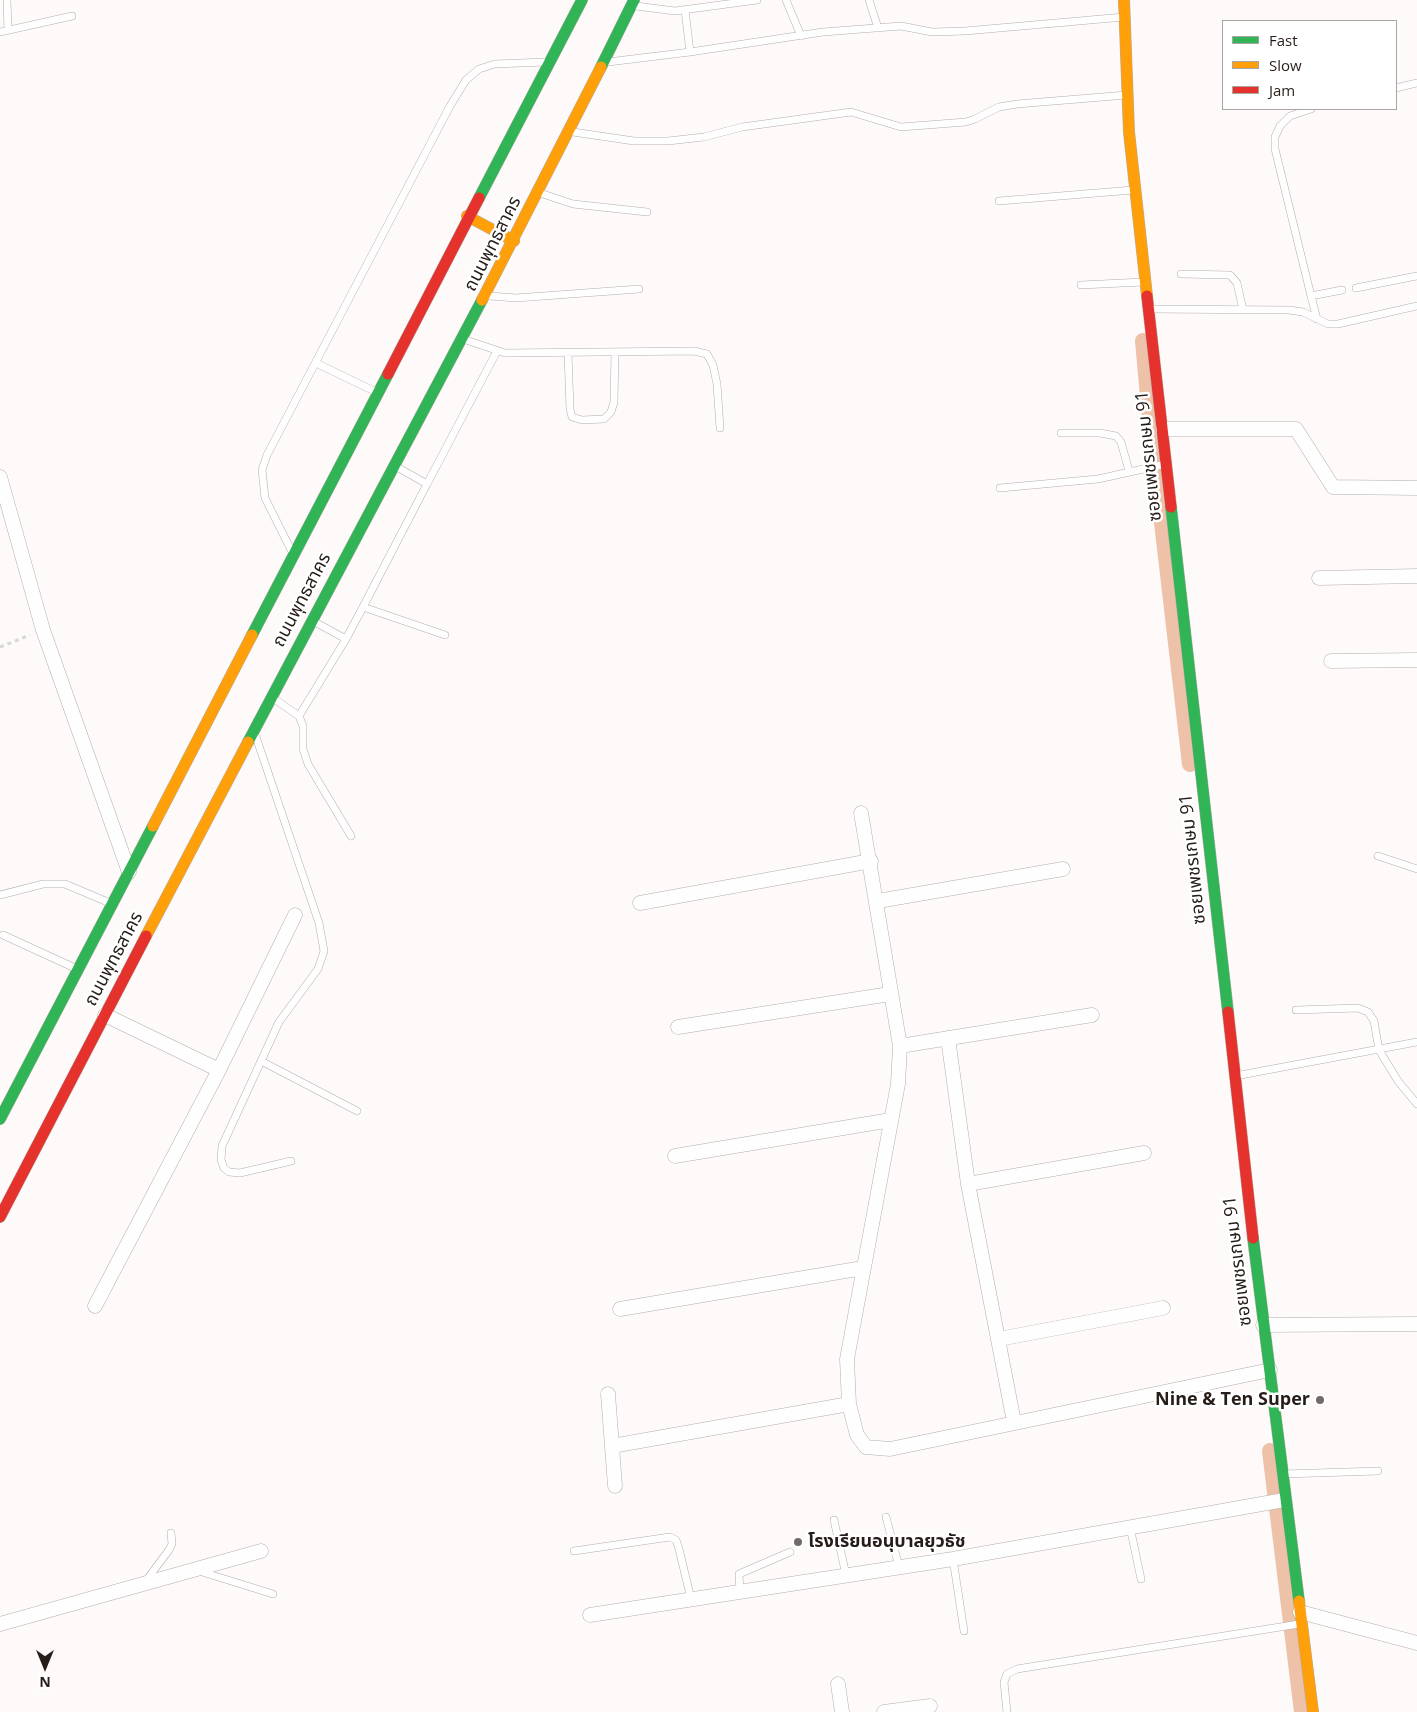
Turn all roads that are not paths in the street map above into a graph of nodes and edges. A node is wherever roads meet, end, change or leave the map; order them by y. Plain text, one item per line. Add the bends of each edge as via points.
1 (7, 0) edge
2 (582, 0) edge
3 (757, 0) edge
4 (786, 0) edge
5 (869, 0) edge
6 (1124, 0) edge
7 (633, 3) edge
8 (685, 10) junction
9 (72, 16) dead end
10 (1124, 17) junction
11 (878, 28) junction
12 (4, 31) edge
13 (801, 36) junction
14 (690, 52) junction
15 (549, 62) junction
16 (603, 63) junction
17 (1417, 83) edge
18 (1397, 88) edge
19 (1128, 95) junction
20 (1308, 110) edge
21 (569, 132) junction
22 (1136, 190) junction
23 (539, 193) junction
24 (999, 201) dead end
25 (647, 212) dead end
26 (468, 216) junction
27 (514, 241) junction
28 (1181, 274) dead end
29 (1417, 276) edge
30 (1146, 282) junction
31 (1081, 286) dead end
32 (1356, 288) dead end
33 (639, 289) dead end
34 (1342, 290) dead end
35 (486, 296) junction
36 (1311, 296) junction
37 (1417, 306) edge
38 (1149, 309) junction
39 (1243, 310) junction
40 (1317, 319) junction
41 (463, 339) junction
42 (497, 351) junction
43 (614, 352) junction
44 (568, 353) junction
45 (316, 363) junction
46 (376, 392) junction
47 (720, 428) dead end
48 (1163, 429) junction
49 (1061, 433) dead end
50 (1167, 464) junction
51 (394, 465) junction
52 (1133, 471) junction
53 (0, 477) edge
54 (427, 484) junction
55 (1000, 488) dead end
56 (1417, 488) edge
57 (293, 555) junction
58 (1417, 576) edge
59 (1319, 578) dead end
60 (363, 607) junction
61 (311, 620) junction
62 (445, 635) dead end
63 (346, 639) junction
64 (1417, 660) edge
65 (1331, 661) dead end
66 (271, 696) junction
67 (299, 716) junction
68 (254, 730) junction
69 (861, 813) dead end
70 (350, 836) dead end
71 (1378, 856) dead end
72 (871, 861) junction
73 (1063, 868) dead end
74 (1417, 869) edge
75 (129, 872) junction
76 (0, 895) edge
77 (878, 901) junction
78 (640, 903) dead end
79 (112, 904) junction
80 (295, 915) dead end
81 (3, 935) dead end
82 (78, 969) junction
83 (890, 994) junction
84 (1296, 1010) dead end
85 (105, 1015) junction
86 (1092, 1015) dead end
87 (678, 1027) dead end
88 (948, 1038) junction
89 (1417, 1042) edge
90 (900, 1046) junction
91 (1379, 1050) junction
92 (261, 1061) junction
93 (219, 1070) junction
94 (1235, 1076) junction
95 (1417, 1104) edge
96 (358, 1111) dead end
97 (0, 1119) edge
98 (891, 1120) junction
99 (1144, 1153) dead end
100 (675, 1156) dead end
101 (291, 1161) dead end
102 (968, 1184) junction
103 (0, 1217) edge
104 (863, 1268) junction
105 (95, 1306) dead end
106 (1162, 1308) dead end
107 (620, 1309) dead end
108 (1417, 1324) edge
109 (1263, 1325) junction
110 (999, 1339) junction
111 (1270, 1370) junction
112 (608, 1394) dead end
113 (849, 1404) junction
114 (1014, 1422) junction
115 (612, 1446) junction
116 (1378, 1471) dead end
117 (1281, 1474) junction
118 (615, 1486) dead end
119 (1284, 1500) junction
120 (886, 1517) dead end
121 (834, 1520) dead end
122 (1130, 1527) junction
123 (171, 1533) dead end
124 (261, 1551) dead end
125 (574, 1551) dead end
126 (790, 1552) dead end
127 (953, 1559) junction
128 (899, 1567) junction
129 (195, 1569) junction
130 (846, 1575) junction
131 (1141, 1579) dead end
132 (144, 1584) junction
133 (740, 1592) junction
134 (273, 1594) dead end
135 (690, 1599) junction
136 (590, 1615) dead end
137 (1301, 1618) junction
138 (0, 1624) edge
139 (964, 1631) dead end
140 (1417, 1643) edge
141 (838, 1684) dead end
142 (930, 1706) dead end
143 (842, 1712) edge
144 (884, 1712) edge
145 (1007, 1712) edge
146 (1313, 1712) edge

1 - 12 lane
2 - 15 main road, ถนนพุทธสาคร
3 - 8 lane
4 - 13 lane
5 - 11 lane
6 - 10 main road, ซอยเพชรเกษม 91
7 - 8 lane via 658,10
7 - 16 main road, ถนนพุทธสาคร
8 - 14 lane
9 - 12 lane
10 - 11 lane via 947,32 900,26
10 - 19 main road, ซอยเพชรเกษม 91
11 - 13 lane
13 - 14 lane
14 - 16 lane
15 - 26 main road, ถนนพุทธสาคร
15 - 45 lane via 495,64 479,69 466,80
16 - 21 main road, ถนนพุทธสาคร
17 - 18 lane
19 - 21 lane via 1008,105 966,122 901,127 850,112 668,141 634,141
19 - 22 main road, ซอยเพชรเกษม 91
20 - 36 lane via 1290,116 1280,126 1275,137 1275,149
21 - 23 main road, ถนนพุทธสาคร
22 - 24 lane
22 - 30 main road, ซอยเพชรเกษม 91
23 - 25 lane via 573,204
23 - 27 main road, ถนนพุทธสาคร
26 - 27 main road
26 - 46 main road, ถนนพุทธสาคร
27 - 35 main road, ถนนพุทธสาคร
28 - 39 lane via 1230,275 1237,283
29 - 32 lane
30 - 31 lane
30 - 38 main road, ซอยเพชรเกษม 91
33 - 35 lane via 516,298
34 - 36 lane
35 - 41 main road, ถนนพุทธสาคร
36 - 40 lane
37 - 40 lane via 1338,324
38 - 39 lane
38 - 48 main road, ซอยเพชรเกษม 91
39 - 40 lane via 1296,311
41 - 42 lane
41 - 51 main road, ถนนพุทธสาคร
42 - 44 lane via 505,354
42 - 54 lane
43 - 44 lane
43 - 44 lane via 611,412 604,418 582,420 572,418 570,409
43 - 47 lane via 694,351 707,354 717,384
45 - 46 lane
45 - 57 lane via 266,455 262,470 265,498
46 - 57 main road, ถนนพุทธสาคร
48 - 50 main road, ซอยเพชรเกษม 91
48 - 56 street via 1296,429 1332,487
49 - 52 lane via 1116,436
50 - 52 lane
50 - 94 main road, ซอยเพชรเกษม 91
51 - 54 lane
51 - 61 main road, ถนนพุทธสาคร
52 - 55 lane via 1098,479
53 - 75 street via 43,630
54 - 60 lane
57 - 75 main road, ถนนพุทธสาคร
58 - 59 street
60 - 62 lane
60 - 63 lane
61 - 63 lane
61 - 66 main road, ถนนพุทธสาคร
63 - 67 lane
64 - 65 street
66 - 67 lane
66 - 68 main road, ถนนพุทธสาคร
67 - 70 lane via 308,764
68 - 85 main road, ถนนพุทธสาคร
68 - 92 lane via 319,922 324,951 318,969 279,1022
69 - 72 street
71 - 74 lane
72 - 77 street
72 - 78 street
73 - 77 street
75 - 79 main road, ถนนพุทธสาคร
76 - 79 lane via 43,884 64,884
77 - 83 street
79 - 82 main road, ถนนพุทธสาคร
80 - 93 street
81 - 82 lane
82 - 97 main road, ถนนพุทธสาคร
83 - 87 street
83 - 90 street
84 - 91 lane via 1358,1008 1368,1012 1374,1021
85 - 93 street
85 - 103 main road, ถนนพุทธสาคร
86 - 88 street
88 - 90 street
88 - 102 street
89 - 91 lane
90 - 98 street via 898,1084
91 - 94 lane
91 - 95 lane
92 - 96 lane
92 - 101 lane via 222,1146 221,1160 229,1172 240,1173
93 - 105 street
94 - 109 main road, ซอยเพชรเกษม 91
98 - 100 street
98 - 104 street
99 - 102 street
102 - 110 street
104 - 107 street
104 - 113 street via 847,1359
106 - 110 street
108 - 109 street
109 - 111 main road, ซอยเพชรเกษม 91
110 - 114 street
111 - 114 street
111 - 117 main road, ซอยเพชรเกษม 91
112 - 115 street
113 - 114 street via 858,1436 866,1447 890,1449
113 - 115 street
115 - 118 street
116 - 117 lane
117 - 119 main road, ซอยเพชรเกษม 91
119 - 122 street
119 - 137 main road, ซอยเพชรเกษม 91
120 - 128 lane
121 - 130 lane
122 - 127 street
122 - 131 lane
123 - 132 lane via 169,1550
124 - 129 street
125 - 135 lane via 670,1537 676,1540 679,1548
126 - 133 lane via 739,1574
127 - 128 street
127 - 139 lane
128 - 130 street
129 - 132 street
129 - 134 lane
130 - 133 street
132 - 138 street
133 - 135 street
135 - 136 street
137 - 140 street
137 - 145 lane via 1017,1669 1007,1674 1004,1682
137 - 146 main road, ซอยเพชรเกษม 91
141 - 143 street
142 - 144 street

